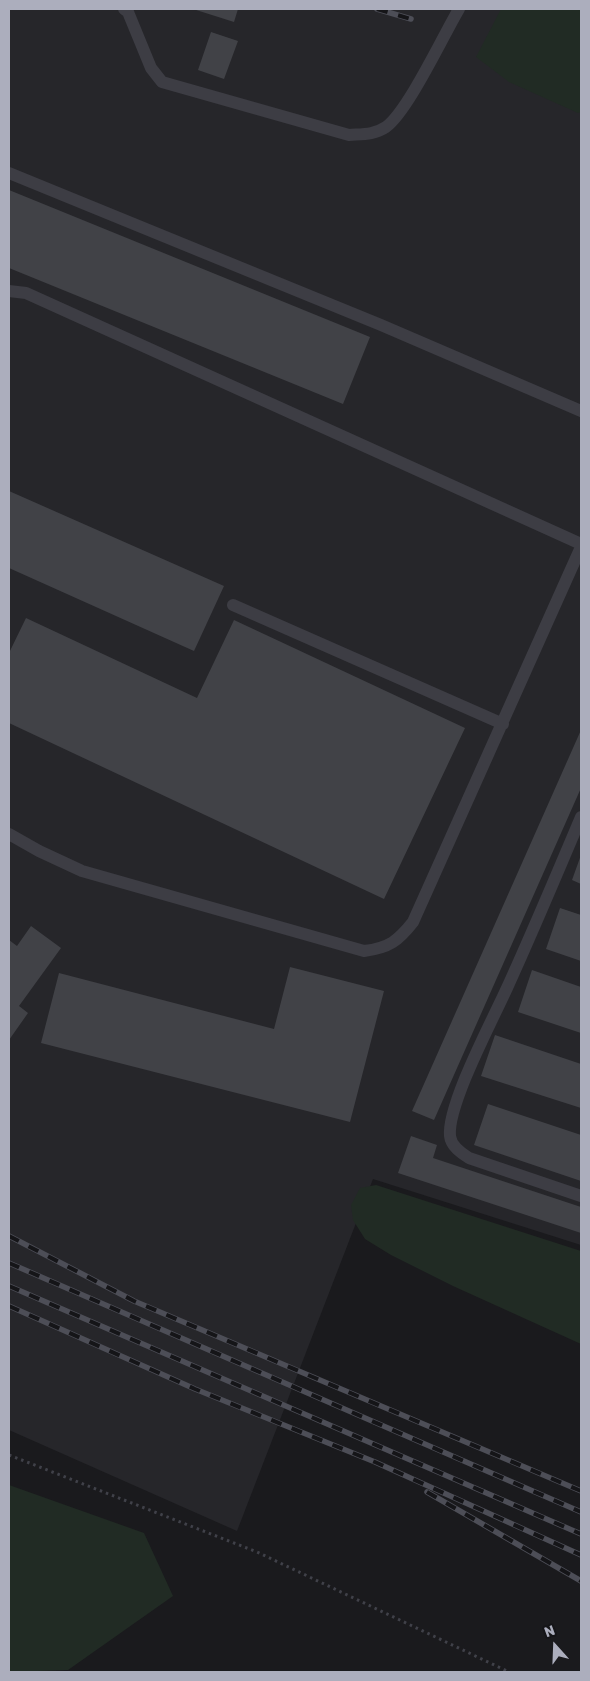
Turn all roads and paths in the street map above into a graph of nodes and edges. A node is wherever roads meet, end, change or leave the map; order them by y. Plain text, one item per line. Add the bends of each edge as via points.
1 (124, 9) edge
2 (459, 9) edge
3 (9, 173) edge
4 (9, 291) edge
5 (581, 411) edge
6 (581, 546) edge
7 (233, 605) dead end
8 (503, 724) junction
9 (581, 817) edge
10 (9, 834) edge
11 (581, 1196) edge
12 (9, 1455) edge
13 (509, 1672) edge

1 - 2 lane via 151,68 162,82 349,135 371,134 386,127 400,112
3 - 5 lane via 381,325
4 - 6 lane via 26,293
6 - 8 lane
7 - 8 lane
8 - 10 lane via 413,922 399,939 379,949 364,951 82,871
9 - 11 lane via 464,1084 451,1121 450,1138 457,1150 469,1158
12 - 13 path via 257,1552

